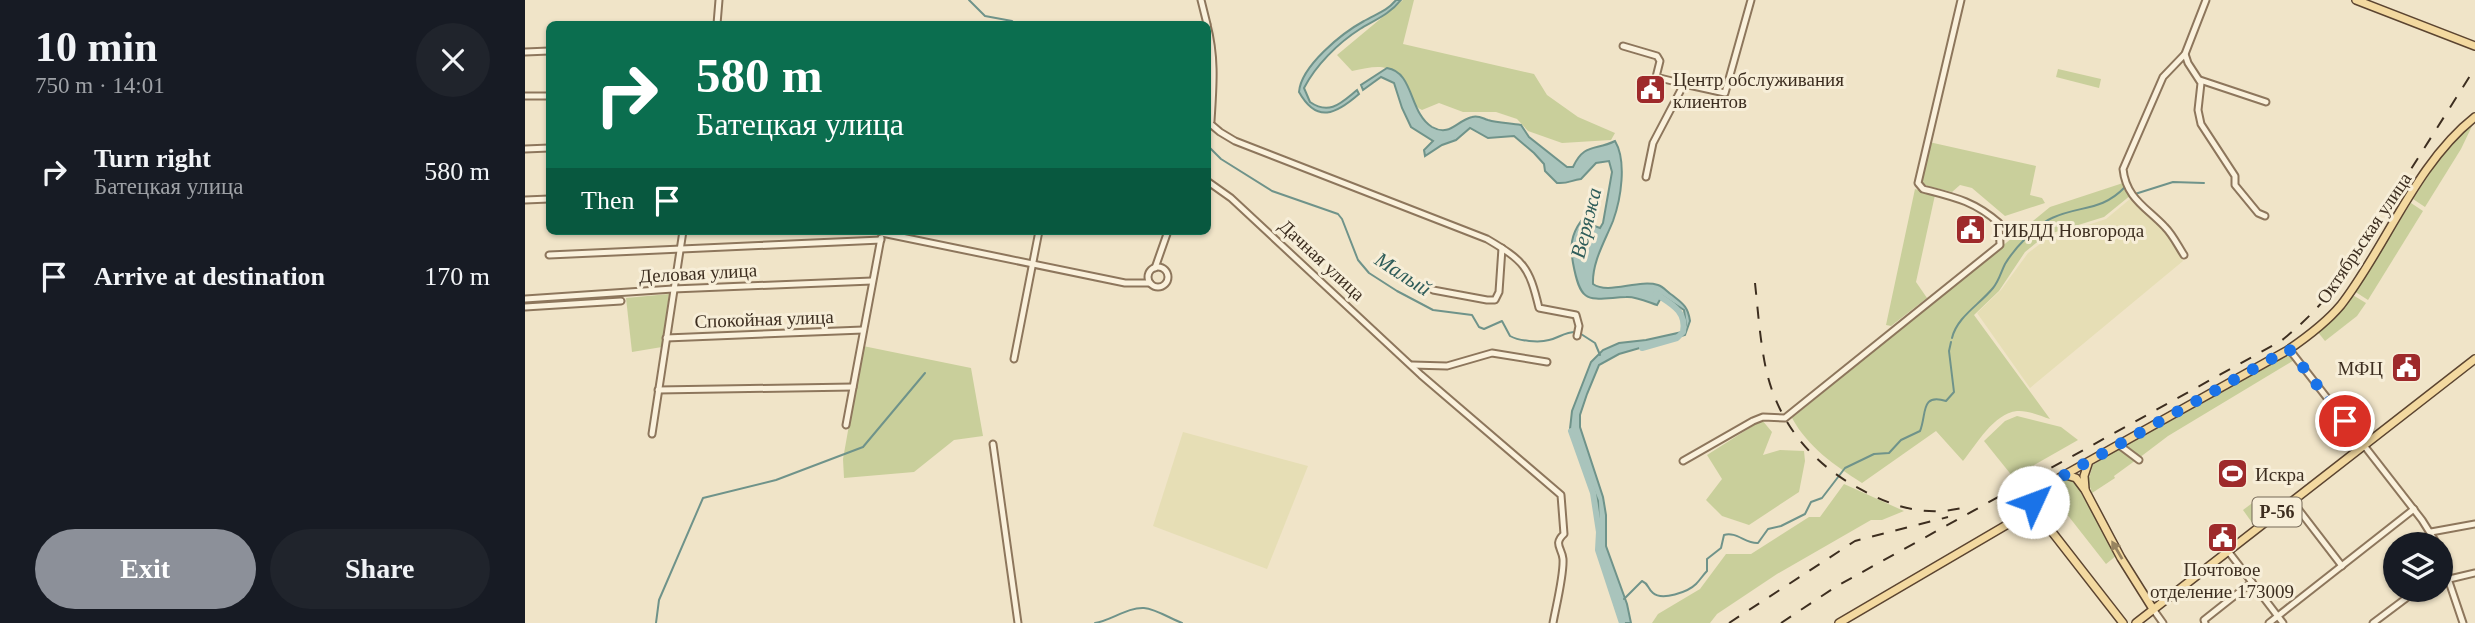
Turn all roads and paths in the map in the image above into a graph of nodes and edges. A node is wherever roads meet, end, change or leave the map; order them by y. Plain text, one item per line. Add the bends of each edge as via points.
1 (719, 0) edge
2 (1201, 0) edge
3 (1751, 0) edge
4 (1961, 0) edge
5 (2206, 0) edge
6 (2356, 0) edge
7 (717, 21) edge
8 (1206, 21) edge
9 (1211, 44) edge
10 (1623, 46) dead end
11 (2475, 46) edge
12 (546, 51) edge
13 (525, 52) edge
14 (2185, 54) junction
15 (2200, 80) junction
16 (1684, 83) junction
17 (525, 96) edge
18 (546, 96) edge
19 (1211, 96) edge
20 (2266, 102) dead end
21 (2475, 117) edge
22 (1211, 123) edge
23 (546, 148) edge
24 (525, 149) edge
25 (1646, 177) dead end
26 (1211, 184) edge
27 (546, 199) edge
28 (525, 200) edge
29 (2265, 216) dead end
30 (682, 235) edge
31 (882, 235) edge
32 (1038, 235) edge
33 (1167, 235) edge
34 (680, 248) junction
35 (1502, 248) junction
36 (549, 255) dead end
37 (2185, 255) dead end
38 (1033, 263) junction
39 (1155, 268) junction
40 (872, 281) junction
41 (1150, 283) junction
42 (673, 289) junction
43 (1433, 290) dead end
44 (525, 299) edge
45 (621, 301) dead end
46 (525, 307) edge
47 (863, 330) junction
48 (1577, 336) dead end
49 (666, 338) junction
50 (2289, 349) junction
51 (1014, 359) dead end
52 (2475, 359) edge
53 (1547, 362) dead end
54 (1412, 365) junction
55 (853, 387) junction
56 (659, 390) junction
57 (846, 425) dead end
58 (652, 433) dead end
59 (993, 444) dead end
60 (2119, 445) junction
61 (2364, 446) junction
62 (2139, 460) dead end
63 (1683, 461) dead end
64 (2089, 462) junction
65 (2066, 475) junction
66 (2085, 490) junction
67 (2292, 501) junction
68 (2033, 502) junction
69 (2414, 509) junction
70 (2020, 517) junction
71 (2041, 518) junction
72 (2475, 524) edge
73 (2431, 532) joint
74 (2228, 551) junction
75 (2342, 566) junction
76 (2475, 573) edge
77 (2453, 578) edge
78 (2252, 582) junction
79 (2453, 599) edge
80 (2401, 602) edge
81 (2153, 609) junction
82 (2278, 616) junction
83 (2205, 622) edge
84 (1018, 623) edge
85 (1553, 623) edge
86 (1839, 623) edge
87 (2123, 623) edge
88 (2136, 623) edge
89 (2163, 623) edge
90 (2269, 623) edge
91 (2283, 623) edge
92 (2374, 623) edge
93 (2463, 623) edge

1 - 7 street
2 - 8 street
3 - 16 street via 1725,93
4 - 63 street via 1918,183 1923,189 1969,201 1989,214 1999,223 2000,244 1785,418 1753,421
5 - 14 street
6 - 11 main road
9 - 19 street
10 - 16 street via 1657,55 1656,77
12 - 13 street
14 - 15 street
14 - 37 street via 2163,77 2123,169 2133,198 2167,229
15 - 20 street
15 - 29 street via 2201,124 2235,176 2235,185
16 - 25 street via 1653,143
17 - 18 street
21 - 50 main road, Октябрьская улица via 2450,140 2341,304
22 - 35 street via 1235,141
23 - 24 street
26 - 54 street, Дачная улица
27 - 28 street
30 - 34 street
31 - 34 street
31 - 38 street
31 - 40 street
32 - 38 street
33 - 39 street
34 - 36 street
34 - 42 street
35 - 43 street via 1496,299
35 - 48 street via 1523,263 1539,308 1576,315
38 - 41 street via 1125,283
38 - 51 street
39 - 41 street via 1149,274
39 - 41 street via 1165,270 1169,278 1160,288
40 - 42 street, Деловая улица
40 - 47 street
42 - 44 street, Деловая улица
42 - 49 street
45 - 46 street, Деловая улица
47 - 49 street, Спокойная улица
47 - 55 street
49 - 56 street
50 - 60 main road, Октябрьская улица
50 - 61 street
52 - 61 main road, Р-56
53 - 54 street via 1492,353 1447,366
54 - 85 street, Дачная улица via 1560,495 1564,534 1557,544 1563,557
55 - 56 street
55 - 57 street
56 - 58 street
59 - 84 street
60 - 62 street
60 - 64 main road, Октябрьская улица
61 - 67 main road, Р-56
61 - 69 street
64 - 65 main road, Октябрьская улица
64 - 66 main road
65 - 66 main road via 2076,478
65 - 68 main road, Октябрьская улица via 2039,490
81 -> 66 main road
67 - 74 main road, Р-56
67 - 75 street
68 - 70 main road, Октябрьская улица
68 - 71 main road
69 - 73 street
69 - 75 street
70 - 71 main road
70 - 86 main road, Октябрьская улица
71 - 87 main road
72 - 73 street
74 - 78 street
74 - 81 main road, Р-56
75 - 82 street
76 - 77 street
78 - 82 street
78 - 83 street
79 - 93 street
80 - 92 street
81 - 88 main road, Р-56
81 - 89 street
82 - 90 street
82 - 91 street

